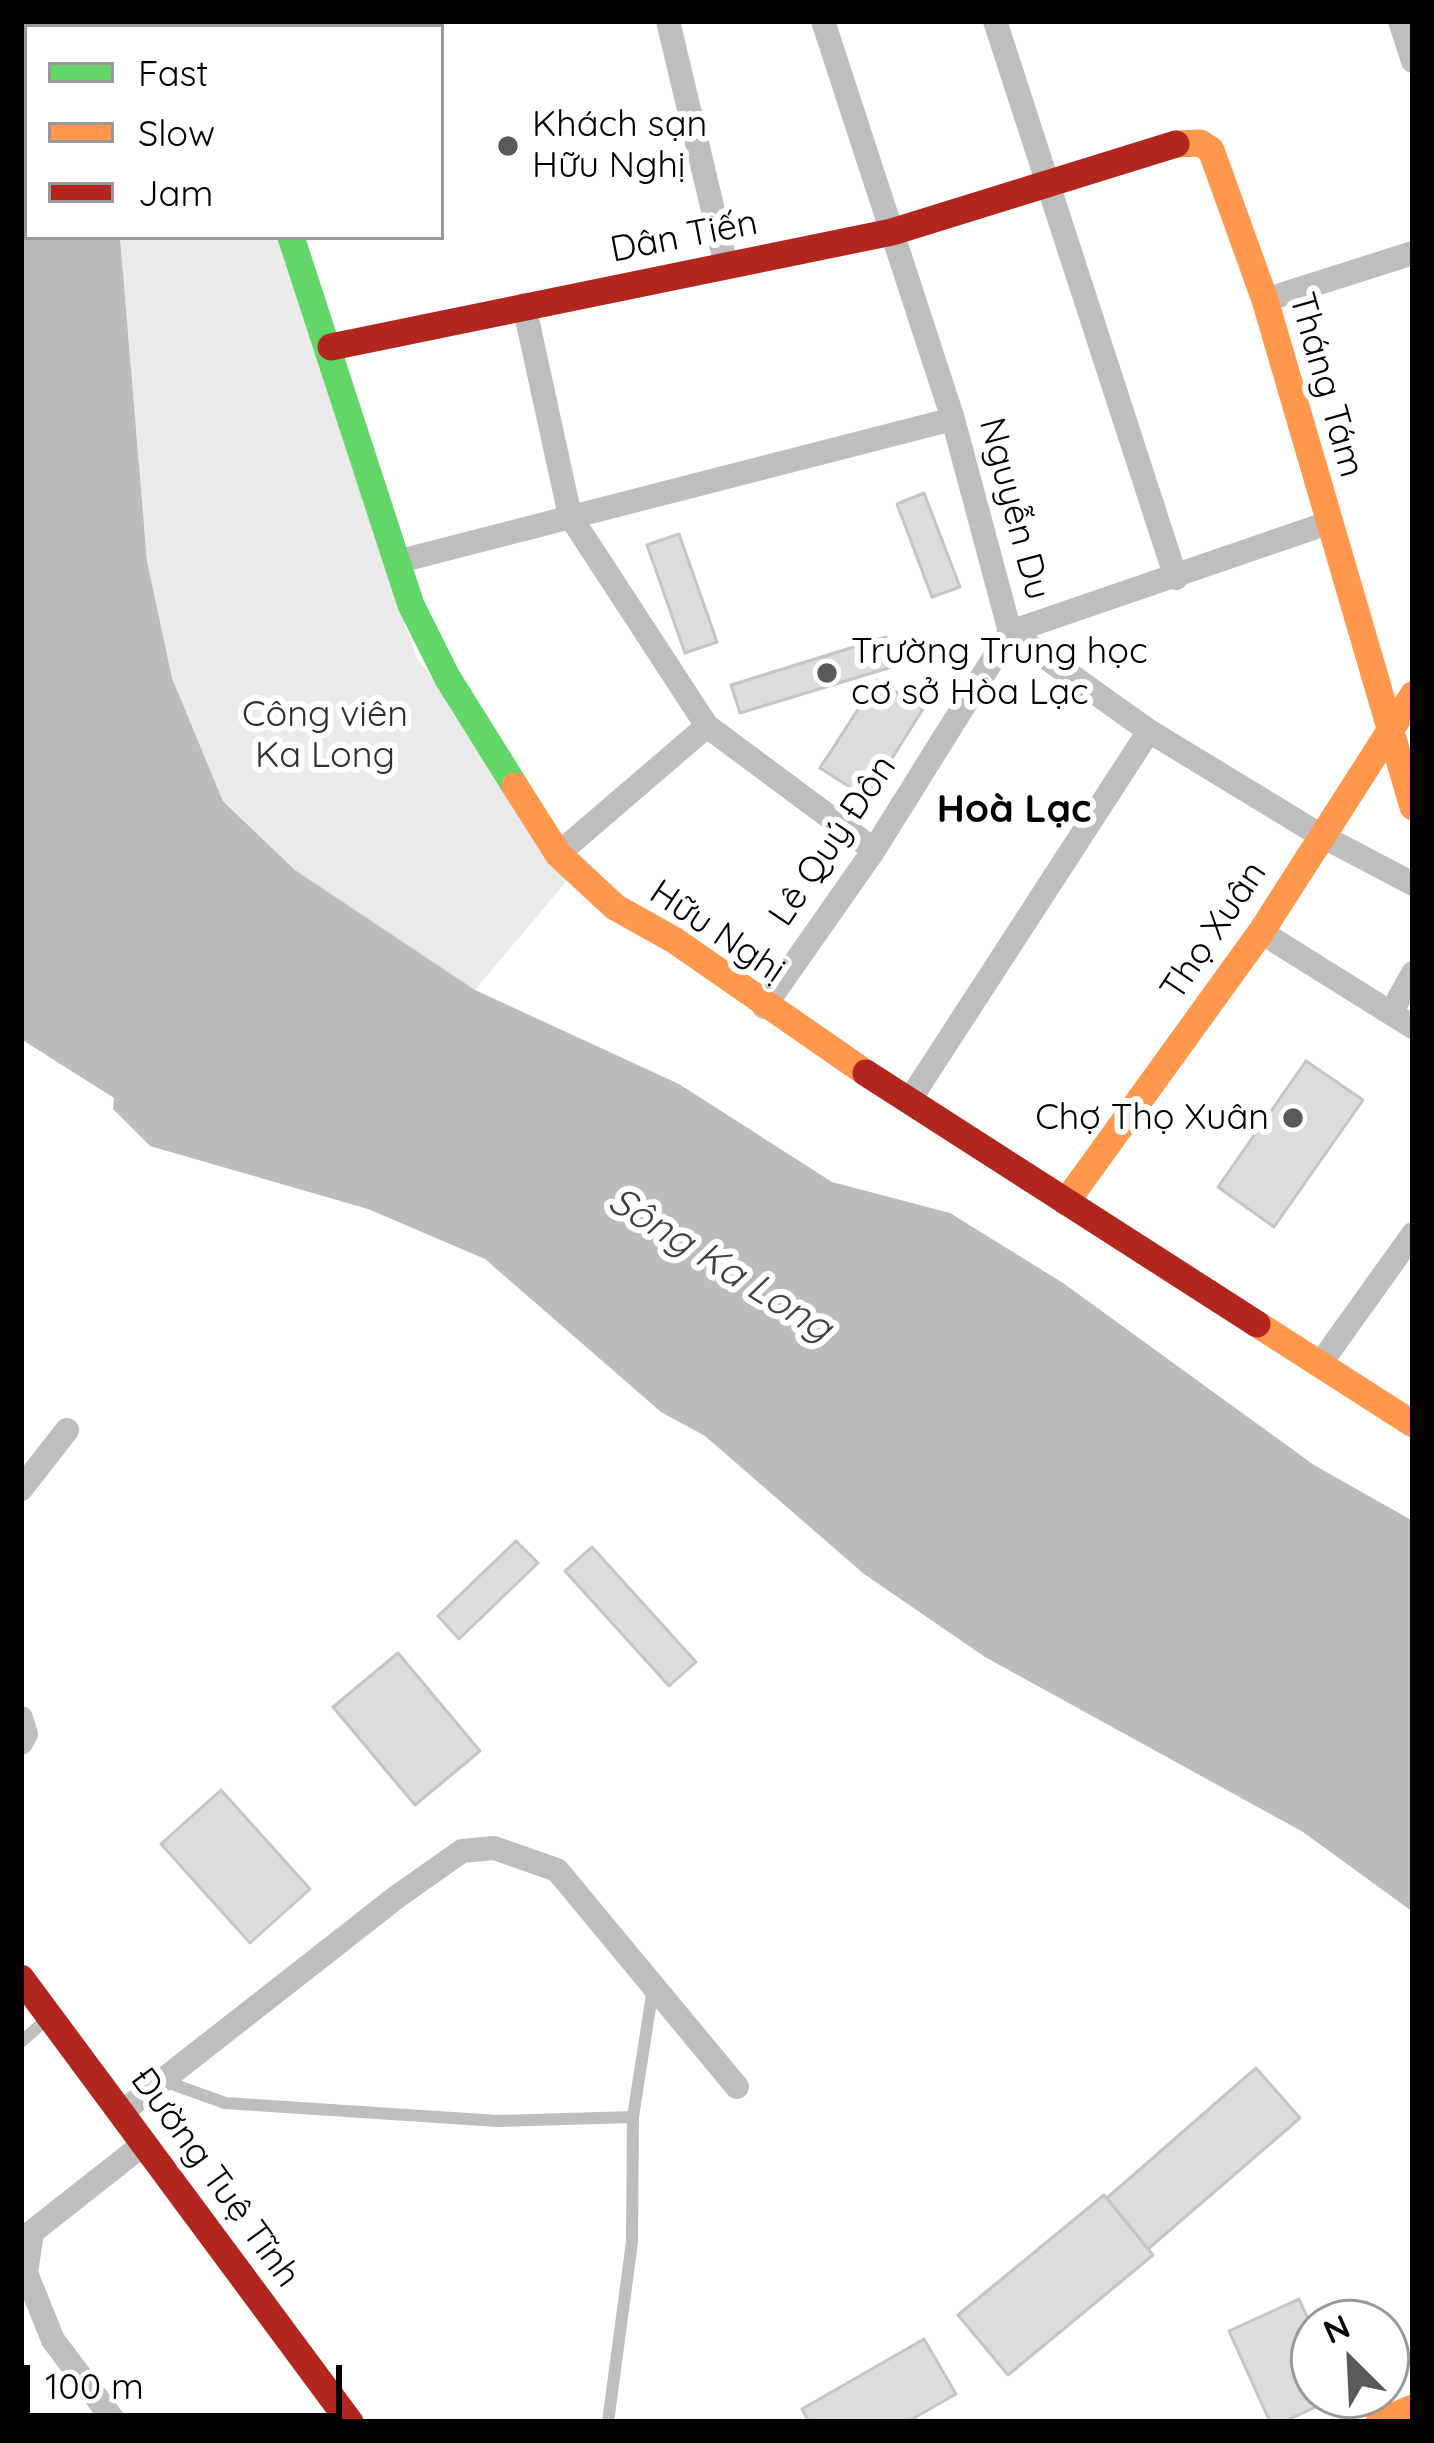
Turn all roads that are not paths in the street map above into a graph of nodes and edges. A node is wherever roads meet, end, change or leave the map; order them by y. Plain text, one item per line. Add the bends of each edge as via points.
1 (668, 21) edge
2 (823, 21) edge
3 (995, 21) edge
4 (1400, 21) edge
5 (1413, 61) edge
6 (1048, 185) junction
7 (892, 232) junction
8 (292, 240) edge
9 (1413, 254) edge
10 (726, 265) junction
11 (1265, 299) junction
12 (524, 305) junction
13 (331, 347) junction
14 (952, 419) junction
15 (571, 516) junction
16 (1328, 523) junction
17 (396, 562) junction
18 (1176, 578) junction
19 (1010, 632) junction
20 (1413, 695) edge
21 (1391, 725) junction
22 (707, 726) junction
23 (1149, 731) junction
24 (1413, 807) edge
25 (1320, 835) junction
26 (874, 850) junction
27 (558, 854) junction
28 (1413, 884) edge
29 (1261, 932) junction
30 (1413, 973) edge
31 (764, 1007) junction
32 (1391, 1013) junction
33 (1413, 1027) edge
34 (910, 1101) junction
35 (1066, 1202) junction
36 (1413, 1234) edge
37 (1320, 1364) junction
38 (1413, 1424) edge
39 (67, 1430) dead end
40 (21, 1490) edge
41 (21, 1718) edge
42 (21, 1743) edge
43 (21, 1978) edge
44 (653, 1986) junction
45 (49, 2017) junction
46 (21, 2042) edge
47 (163, 2081) junction
48 (737, 2087) dead end
49 (122, 2113) junction
50 (633, 2117) junction
51 (145, 2143) junction
52 (1413, 2408) edge
53 (115, 2422) edge
54 (350, 2422) edge
55 (608, 2422) edge
56 (1379, 2422) edge

1 - 10 street
2 - 7 street, Nguyễn Du
3 - 6 street
4 - 5 street
6 - 7 street, Dân Tiến
6 - 11 street, Tháng Tám via 1200,143 1211,150
6 - 18 street
7 - 10 street, Dân Tiến
7 - 14 street, Nguyễn Du
8 - 13 street, Hữu Nghị
9 - 11 street
10 - 12 street, Dân Tiến
11 - 16 street, Tháng Tám
12 - 13 street, Dân Tiến
12 - 15 street
13 - 17 street, Hữu Nghị
14 - 15 street
14 - 19 street, Nguyễn Du
15 - 17 street
15 - 22 street
16 - 18 street
16 - 21 street, Tháng Tám
17 - 27 street, Hữu Nghị via 447,677
18 - 19 street
19 - 23 street, Nguyễn Du
19 - 26 street, Lê Quý Đôn
20 - 21 street, Thọ Xuân
21 - 24 street, Tháng Tám
21 - 25 street, Thọ Xuân
22 - 26 street
22 - 27 street
23 - 25 street, Nguyễn Du
23 - 34 street
25 - 28 street, Nguyễn Du
25 - 29 street, Thọ Xuân
26 - 31 street, Lê Quý Đôn
27 - 31 street, Hữu Nghị via 615,907
29 - 32 street
29 - 35 street, Thọ Xuân
30 - 32 street
31 - 34 street, Hữu Nghị
32 - 33 street
34 - 35 street, Hữu Nghị
35 - 37 street, Hữu Nghị
36 - 37 street
37 - 38 street, Hữu Nghị
39 - 40 street
41 - 42 street
43 - 45 street, Đường Tuệ Tĩnh
44 - 47 street via 557,1870 494,1848 461,1851
44 - 48 street
44 - 50 lane
45 - 46 lane
45 - 49 street, Đường Tuệ Tĩnh
47 - 49 street
47 - 50 lane via 226,2103 498,2121
49 - 51 street, Đường Tuệ Tĩnh
50 - 55 lane via 632,2242
51 - 53 street via 32,2232 26,2273 53,2341
51 - 54 street, Đường Tuệ Tĩnh
52 - 56 street

